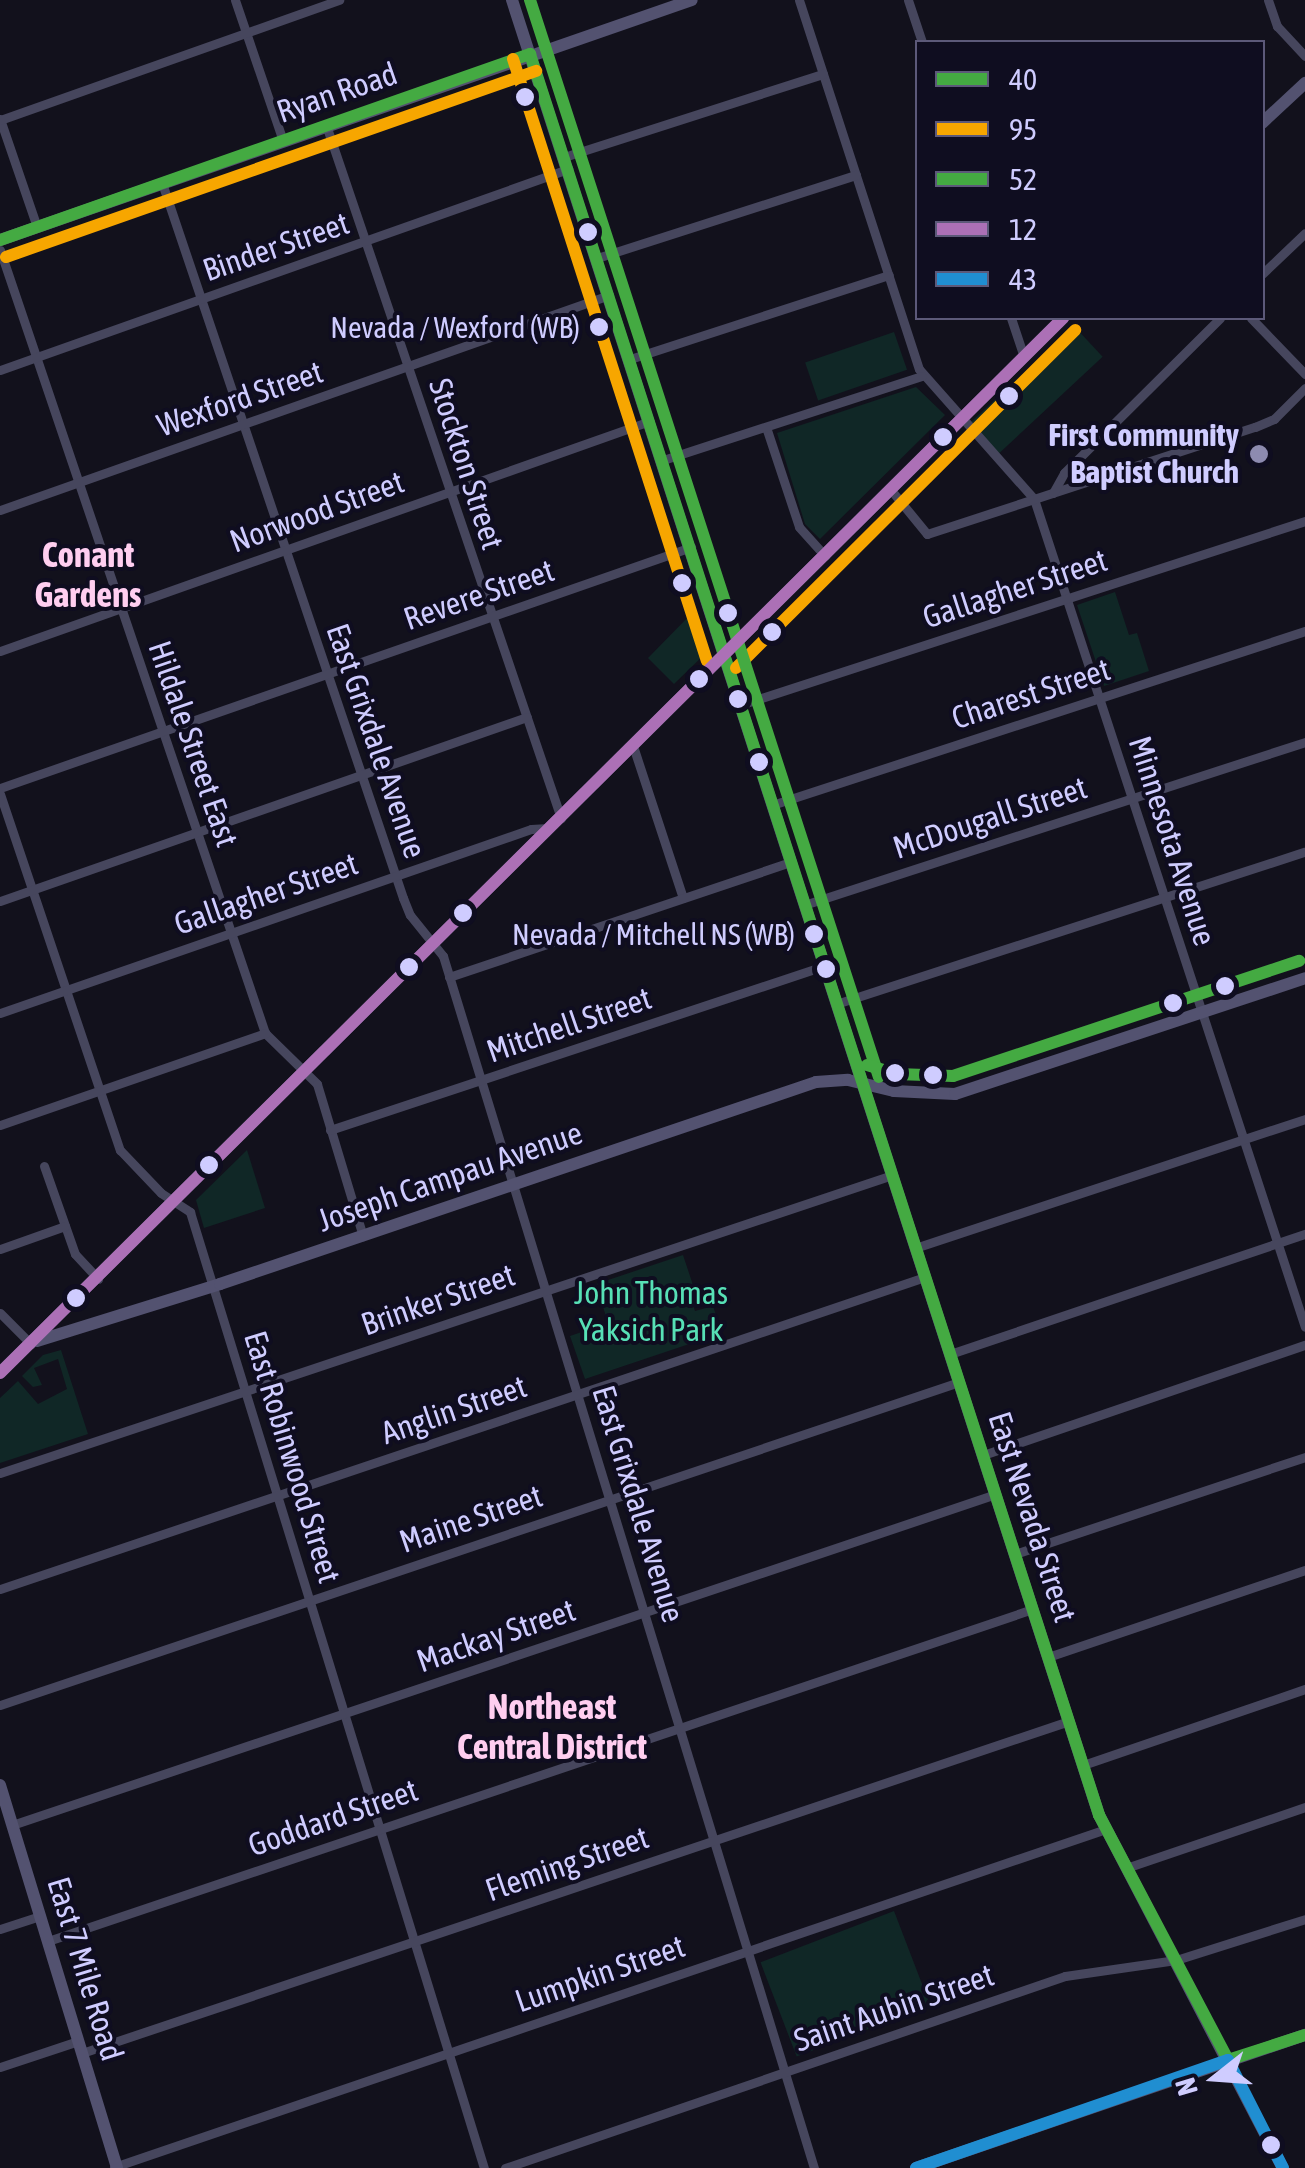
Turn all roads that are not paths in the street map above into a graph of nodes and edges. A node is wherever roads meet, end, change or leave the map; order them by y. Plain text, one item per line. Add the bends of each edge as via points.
1 (235, 0) edge
2 (338, 0) edge
3 (512, 0) edge
4 (692, 0) edge
5 (800, 0) edge
6 (908, 0) edge
7 (1268, 0) edge
8 (246, 33) junction
9 (921, 40) edge
10 (530, 54) junction
11 (1305, 56) edge
12 (823, 74) junction
13 (1305, 83) edge
14 (0, 119) edge
15 (1265, 120) edge
16 (326, 125) junction
17 (283, 140) junction
18 (566, 163) junction
19 (856, 174) junction
20 (162, 183) junction
21 (37, 227) junction
22 (1305, 233) edge
23 (0, 240) edge
24 (366, 242) junction
25 (0, 250) edge
26 (597, 258) junction
27 (1265, 271) edge
28 (889, 275) junction
29 (609, 295) junction
30 (200, 300) junction
31 (1013, 320) edge
32 (1062, 320) edge
33 (1218, 320) edge
34 (1253, 320) edge
35 (1024, 357) junction
36 (36, 358) junction
37 (630, 359) junction
38 (407, 366) junction
39 (0, 370) edge
40 (1305, 374) edge
41 (922, 376) junction
42 (1305, 388) edge
43 (961, 420) junction
44 (650, 421) junction
45 (243, 424) junction
46 (766, 427) junction
47 (663, 460) junction
48 (79, 482) junction
49 (891, 490) junction
50 (448, 492) junction
51 (1053, 493) junction
52 (1034, 499) junction
53 (0, 510) edge
54 (1305, 521) edge
55 (691, 547) junction
56 (286, 550) junction
57 (825, 556) junction
58 (1067, 598) junction
59 (121, 608) junction
60 (491, 617) junction
61 (1305, 631) edge
62 (0, 651) edge
63 (724, 656) junction
64 (328, 674) junction
65 (1098, 698) junction
66 (740, 705) junction
67 (527, 717) junction
68 (163, 732) junction
69 (1305, 742) edge
70 (634, 746) junction
71 (362, 775) junction
72 (0, 791) edge
73 (1132, 798) junction
74 (772, 805) junction
75 (556, 823) junction
76 (197, 832) junction
77 (1305, 852) edge
78 (790, 862) junction
79 (396, 875) junction
80 (32, 890) junction
81 (683, 898) junction
82 (1165, 898) junction
83 (0, 901) edge
84 (804, 905) junction
85 (231, 933) junction
86 (435, 944) junction
87 (824, 966) junction
88 (449, 977) junction
89 (1305, 978) edge
90 (66, 990) junction
91 (836, 1004) junction
92 (0, 1013) edge
93 (1202, 1013) junction
94 (265, 1033) junction
95 (307, 1072) junction
96 (481, 1081) junction
97 (862, 1082) junction
98 (100, 1090) junction
99 (1305, 1119) edge
100 (0, 1126) edge
101 (331, 1131) junction
102 (1242, 1140) junction
103 (44, 1166) dead end
104 (892, 1175) junction
105 (514, 1186) junction
106 (177, 1200) junction
107 (65, 1226) junction
108 (1305, 1234) edge
109 (363, 1236) junction
110 (1277, 1244) junction
111 (0, 1248) edge
112 (915, 1248) junction
113 (98, 1278) junction
114 (925, 1278) junction
115 (213, 1286) junction
116 (546, 1290) junction
117 (0, 1313) edge
118 (1305, 1327) edge
119 (29, 1345) junction
120 (1305, 1345) edge
121 (950, 1354) junction
122 (0, 1373) edge
123 (958, 1382) junction
124 (245, 1392) junction
125 (578, 1394) junction
126 (983, 1455) junction
127 (1305, 1458) edge
128 (0, 1474) edge
129 (996, 1494) junction
130 (278, 1496) junction
131 (610, 1499) junction
132 (1016, 1554) junction
133 (1305, 1570) edge
134 (0, 1590) edge
135 (310, 1600) junction
136 (1033, 1609) junction
137 (645, 1612) junction
138 (1048, 1657) junction
139 (1305, 1689) edge
140 (0, 1705) edge
141 (344, 1714) junction
142 (1069, 1722) junction
143 (680, 1728) junction
144 (1082, 1766) junction
145 (0, 1789) edge
146 (1305, 1807) edge
147 (12, 1825) junction
148 (380, 1829) junction
149 (1106, 1830) junction
150 (715, 1840) junction
151 (1126, 1868) junction
152 (40, 1916) junction
153 (1305, 1919) edge
154 (0, 1929) edge
155 (48, 1941) junction
156 (414, 1942) junction
157 (748, 1950) junction
158 (1176, 1960) junction
159 (1305, 2034) edge
160 (80, 2047) junction
161 (448, 2052) junction
162 (1228, 2060) junction
163 (0, 2067) edge
164 (786, 2072) junction
165 (115, 2167) edge
166 (484, 2168) edge
167 (505, 2168) edge
168 (814, 2168) edge
169 (916, 2168) edge
170 (1283, 2168) edge

1 - 8 street
2 - 8 street
3 - 10 street, East Nevada Street
4 - 10 street, Ryan Road
5 - 12 street
6 - 9 street
7 - 11 street via 1277,26
8 - 14 street
8 - 17 street
10 - 16 street, Ryan Road
10 - 18 street, East Nevada Street
12 - 18 street, Binder Street
12 - 19 street
13 - 15 street
14 - 21 street
16 - 17 street, Ryan Road
16 - 24 street, Stockton Street
17 - 20 street, Ryan Road
18 - 24 street, Binder Street
18 - 26 street, East Nevada Street
19 - 26 street
19 - 28 street
20 - 21 street, Ryan Road
20 - 30 street, East Grixdale Avenue
21 - 23 street, Ryan Road
22 - 27 street
24 - 30 street, Binder Street
24 - 38 street, Stockton Street
25 - 36 street, Hildale Street East
26 - 29 street, East Nevada Street
28 - 37 street
28 - 41 street
29 - 37 street, East Nevada Street
29 - 38 street, Wexford Street
30 - 36 street, Binder Street
30 - 45 street, East Grixdale Avenue
31 - 35 street
32 - 35 street
33 - 51 street via 1064,473
34 - 40 street
35 - 43 street
36 - 39 street, Binder Street
36 - 48 street, Hildale Street East
37 - 44 street, East Nevada Street
38 - 45 street, Wexford Street
38 - 50 street, Stockton Street
41 - 43 street
41 - 46 street
42 - 51 street via 1271,421
43 - 49 street
43 - 52 street
44 - 47 street, East Nevada Street
44 - 50 street, Norwood Street
45 - 48 street, Wexford Street
45 - 56 street, East Grixdale Avenue
46 - 47 street
46 - 57 street via 799,527
47 - 55 street, East Nevada Street
48 - 53 street, Wexford Street
48 - 59 street, Hildale Street East
49 - 52 street via 927,534
49 - 57 street
50 - 56 street, Norwood Street
50 - 60 street, Stockton Street
51 - 52 street
52 - 58 street, Minnesota Avenue
54 - 58 street, Gallagher Street
55 - 60 street, Revere Street
55 - 63 street, East Nevada Street
56 - 59 street, Norwood Street
56 - 64 street, East Grixdale Avenue
57 - 63 street
58 - 65 street, Minnesota Avenue
58 - 66 street, Gallagher Street
59 - 62 street, Norwood Street
59 - 68 street, Hildale Street East
60 - 64 street, Revere Street
60 - 67 street, Stockton Street
61 - 65 street, Charest Street
63 - 66 street, East Nevada Street
63 - 70 street
64 - 68 street, Revere Street
64 - 71 street, East Grixdale Avenue
65 - 73 street, Minnesota Avenue
65 - 74 street, Charest Street
66 - 74 street, East Nevada Street
67 - 71 street
67 - 75 street, Stockton Street
68 - 72 street, Revere Street
68 - 76 street, Hildale Street East
69 - 73 street, McDougall Street
70 - 75 street
70 - 81 street
71 - 76 street
71 - 79 street, East Grixdale Avenue
72 - 80 street, East Robinwood Street
73 - 82 street, Minnesota Avenue
73 - 84 street, McDougall Street
74 - 78 street, East Nevada Street
75 - 79 street, Gallagher Street
75 - 86 street
76 - 80 street
76 - 85 street, Hildale Street East
77 - 82 street
78 - 81 street
78 - 84 street, East Nevada Street
79 - 85 street, Gallagher Street
79 - 86 street, East Grixdale Avenue via 410,915
80 - 83 street
80 - 90 street, East Robinwood Street
81 - 88 street
82 - 91 street
82 - 93 street, Minnesota Avenue
84 - 87 street, East Nevada Street
85 - 90 street, Gallagher Street
85 - 94 street, Hildale Street East
86 - 88 street, East Grixdale Avenue
86 - 95 street
87 - 91 street, East Nevada Street
87 - 96 street, Mitchell Street
88 - 96 street, East Grixdale Avenue
89 - 93 street, Joseph Campau Avenue
90 - 92 street, Gallagher Street
90 - 98 street, East Robinwood Street
91 - 97 street, East Nevada Street
93 - 97 street, Joseph Campau Avenue via 960,1092 894,1091
93 - 102 street, Minnesota Avenue
94 - 95 street, Hildale Street East
94 - 98 street
95 - 101 street, Hildale Street East
95 - 106 street
96 - 101 street, Mitchell Street
96 - 105 street, East Grixdale Avenue
97 - 104 street, East Nevada Street
97 - 105 street, Joseph Campau Avenue via 816,1082
98 - 100 street
98 - 106 street, East Robinwood Street via 127,1162
99 - 102 street
101 - 109 street, Hildale Street East
102 - 110 street, Minnesota Avenue
102 - 112 street
103 - 107 street
104 - 112 street, East Nevada Street
104 - 116 street, Brinker Street
105 - 109 street, Joseph Campau Avenue
105 - 116 street, East Grixdale Avenue
106 - 113 street
106 - 115 street, East Robinwood Street via 190,1212
107 - 111 street
107 - 113 street via 75,1254
108 - 110 street
109 - 115 street, Joseph Campau Avenue
110 - 118 street, Minnesota Avenue
110 - 121 street
112 - 114 street, East Nevada Street
113 - 119 street
114 - 121 street, East Nevada Street
114 - 125 street, Anglin Street
115 - 119 street, Joseph Campau Avenue
115 - 124 street, East Robinwood Street
116 - 124 street, Brinker Street
116 - 125 street, East Grixdale Avenue
117 - 119 street
119 - 122 street
120 - 126 street
121 - 123 street, East Nevada Street
123 - 126 street, East Nevada Street
123 - 131 street, Maine Street
124 - 128 street, Brinker Street
124 - 130 street, East Robinwood Street
125 - 130 street, Anglin Street
125 - 131 street, East Grixdale Avenue
126 - 129 street, East Nevada Street
127 - 132 street
129 - 132 street, East Nevada Street
129 - 137 street, Mackay Street
130 - 134 street, Anglin Street
130 - 135 street, East Robinwood Street
131 - 135 street, Maine Street
131 - 137 street, East Grixdale Avenue
132 - 136 street, East Nevada Street
133 - 138 street
135 - 140 street, Maine Street
135 - 141 street, East Robinwood Street
136 - 138 street, East Nevada Street
136 - 143 street, Goddard Street
137 - 141 street, Mackay Street
137 - 143 street, East Grixdale Avenue
138 - 142 street, East Nevada Street
139 - 144 street
141 - 147 street, Mackay Street
141 - 148 street, East Robinwood Street
142 - 144 street, East Nevada Street
142 - 150 street, Fleming Street
143 - 148 street, Goddard Street
143 - 150 street, East Grixdale Avenue
144 - 149 street, East Nevada Street
145 - 147 street, East 7 Mile Road
146 - 151 street
147 - 152 street, East 7 Mile Road
148 - 155 street, Goddard Street
148 - 156 street, East Robinwood Street
149 - 151 street, East Nevada Street
149 - 157 street, Lumpkin Street
150 - 156 street, Fleming Street
150 - 157 street, East Grixdale Avenue
151 - 158 street, East Nevada Street
152 - 154 street
152 - 155 street, East 7 Mile Road
153 - 158 street, Saint Aubin Street
155 - 160 street, East 7 Mile Road
156 - 160 street, Fleming Street
156 - 161 street, East Robinwood Street
157 - 161 street, Lumpkin Street
157 - 164 street, East Grixdale Avenue
158 - 162 street, East Nevada Street
158 - 164 street, Saint Aubin Street via 1064,1976
159 - 162 street
160 - 163 street, Fleming Street
160 - 165 street, East 7 Mile Road
161 - 165 street, Lumpkin Street
161 - 166 street, East Robinwood Street
162 - 169 street
162 - 170 street, East Nevada Street
164 - 167 street, Saint Aubin Street
164 - 168 street, East Grixdale Avenue

